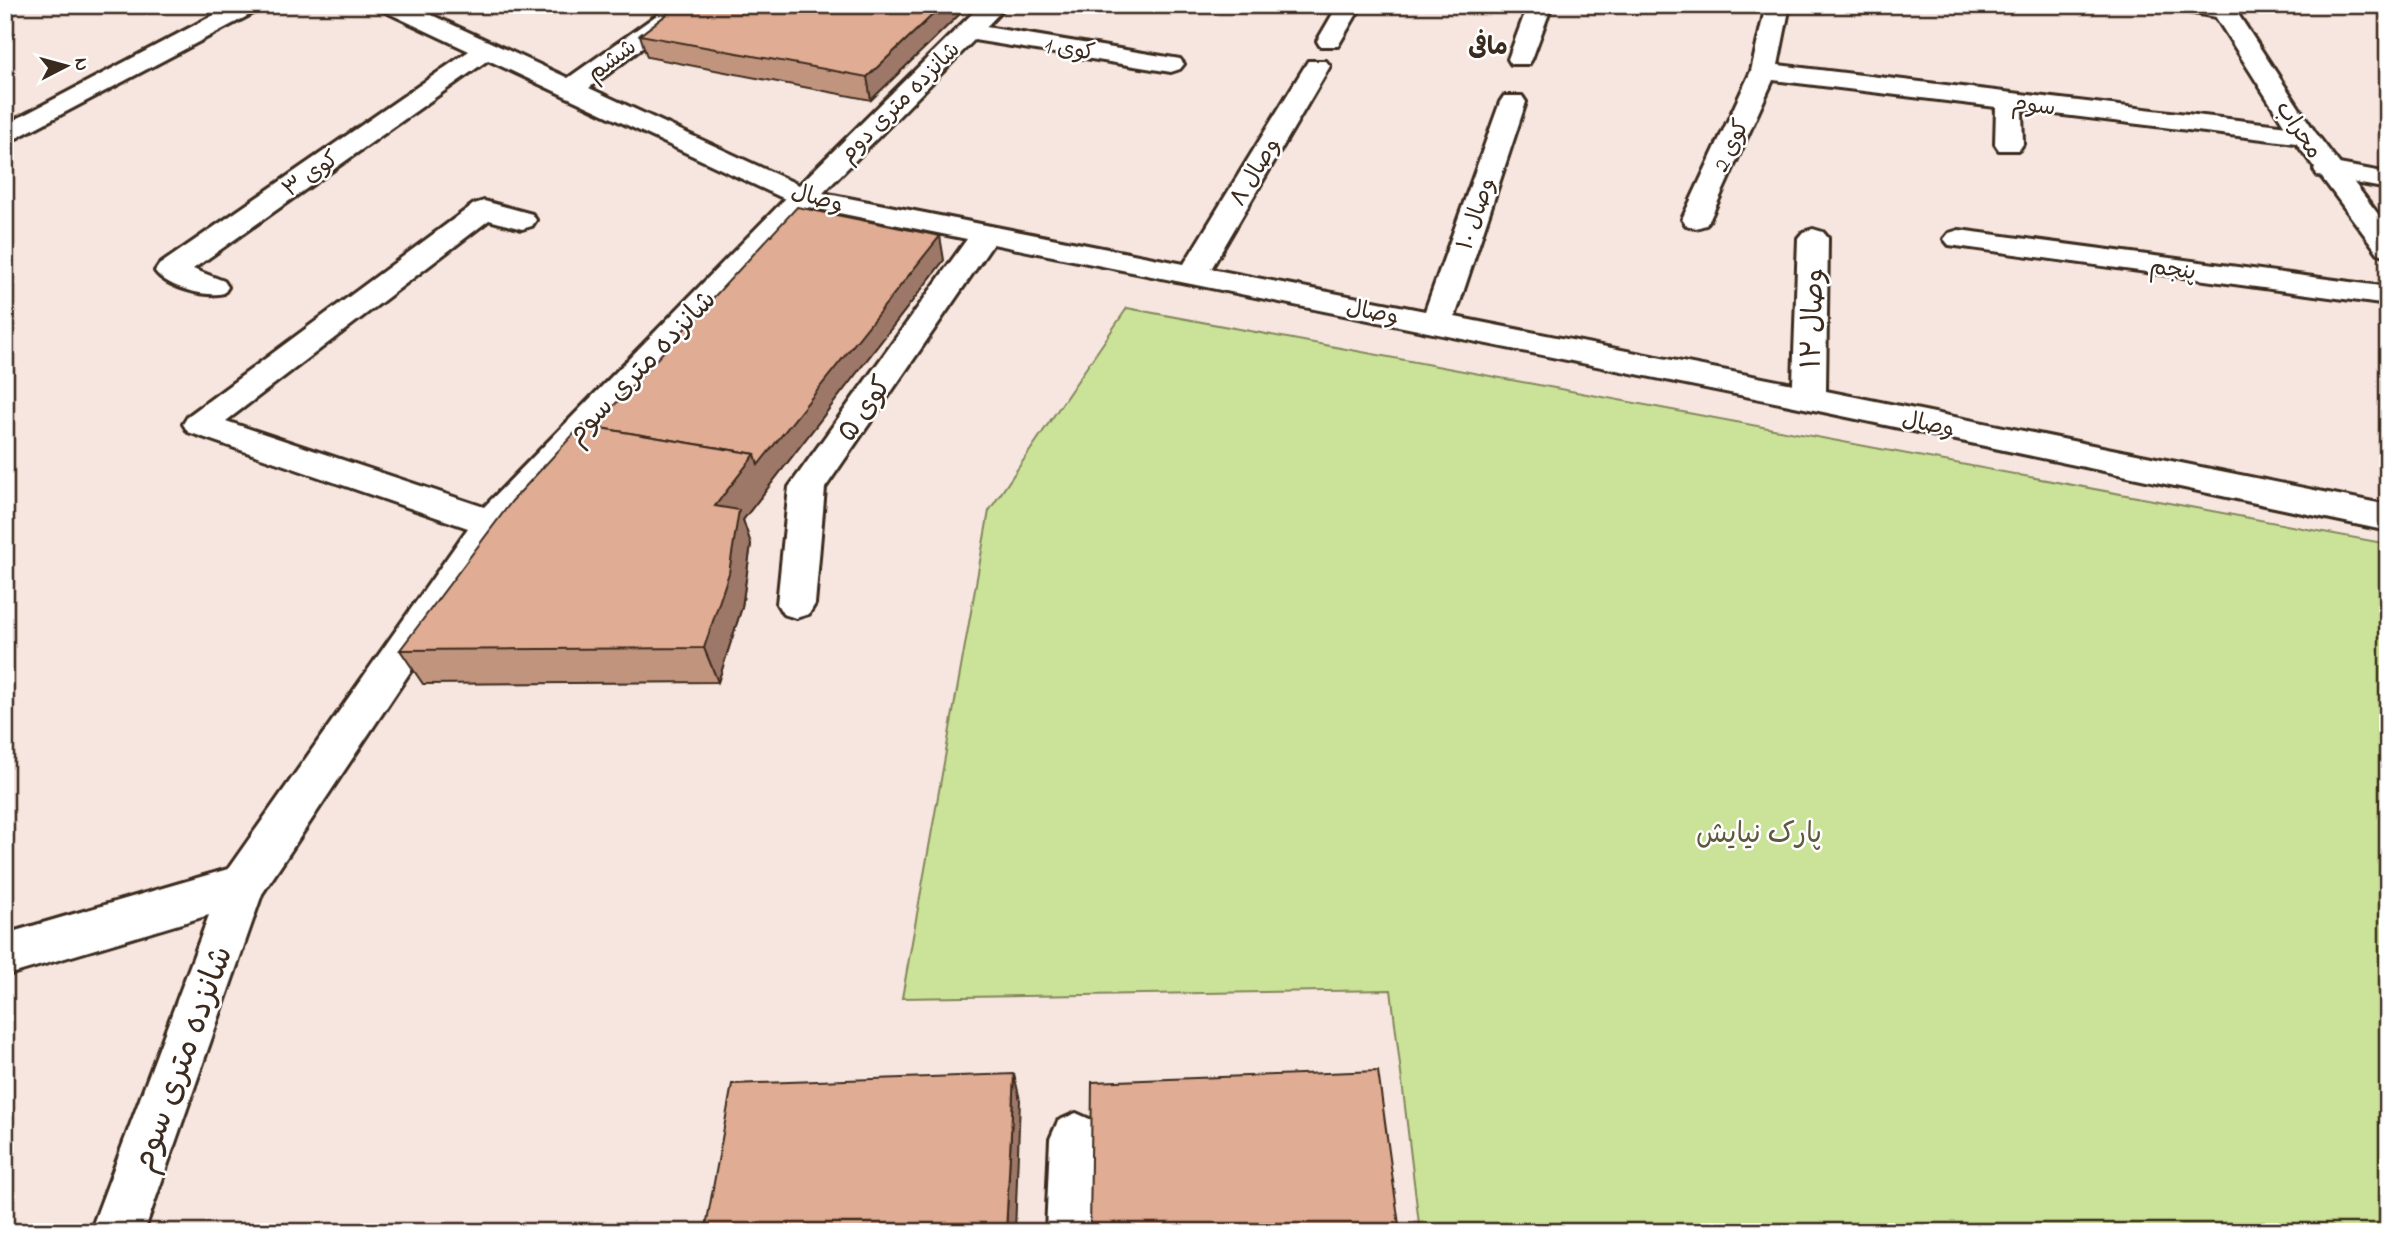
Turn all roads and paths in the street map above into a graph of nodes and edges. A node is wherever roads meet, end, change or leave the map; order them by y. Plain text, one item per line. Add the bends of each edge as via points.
1 (251, 5) edge
2 (390, 5) edge
3 (687, 5) edge
4 (995, 5) edge
5 (1350, 5) edge
6 (1540, 5) edge
7 (1777, 5) edge
8 (2185, 5) edge
9 (2221, 8) edge
10 (969, 32) junction
11 (1329, 41) dead end
12 (486, 50) junction
13 (1520, 59) dead end
14 (1171, 64) dead end
15 (1317, 66) dead end
16 (1764, 71) junction
17 (570, 89) junction
18 (2009, 101) junction
19 (1513, 102) dead end
20 (5, 136) edge
21 (2304, 136) junction
22 (2009, 144) dead end
23 (2328, 170) junction
24 (2388, 181) edge
25 (803, 197) junction
26 (522, 219) dead end
27 (1696, 219) dead end
28 (985, 234) junction
29 (1813, 238) dead end
30 (1959, 239) dead end
31 (2388, 247) edge
32 (1192, 275) junction
33 (213, 287) dead end
34 (2388, 296) edge
35 (1437, 323) junction
36 (1809, 398) junction
37 (2388, 518) edge
38 (491, 522) junction
39 (796, 604) dead end
40 (243, 885) junction
41 (5, 955) edge
42 (1076, 1139) dead end
43 (117, 1232) edge
44 (1073, 1232) edge

1 - 20 street
2 - 12 street, وصال
3 - 17 street, ششم
4 - 10 street, شانزده متری دوم
5 - 11 street
6 - 13 street
7 - 16 street, کوی 2
8 - 9 street
9 - 21 street, محراب
10 - 14 street, کوی 1
10 - 25 street, شانزده متری دوم
12 - 17 street, وصال
12 - 33 street, کوی ۳ via 170,271
15 - 32 street, وصال ۸
16 - 18 street, سوم
16 - 27 street, کوی 2
17 - 25 street, وصال
18 - 21 street, سوم
18 - 22 street
19 - 35 street, وصال ۱۰
21 - 23 street, محراب
23 - 24 street
23 - 31 street, محراب
25 - 28 street, وصال
25 - 38 street, شانزده متری سوم
26 - 38 street via 484,210 200,424
28 - 32 street, وصال
28 - 39 street, کوی ۵ via 807,487
29 - 36 street, وصال ۱۲
30 - 34 street, پنجم
32 - 35 street, وصال
35 - 36 street, وصال
36 - 37 street, وصال
38 - 40 street, شانزده متری سوم
40 - 41 street, شانزده متری سوم
40 - 43 street, شانزده متری سوم
42 - 44 street

